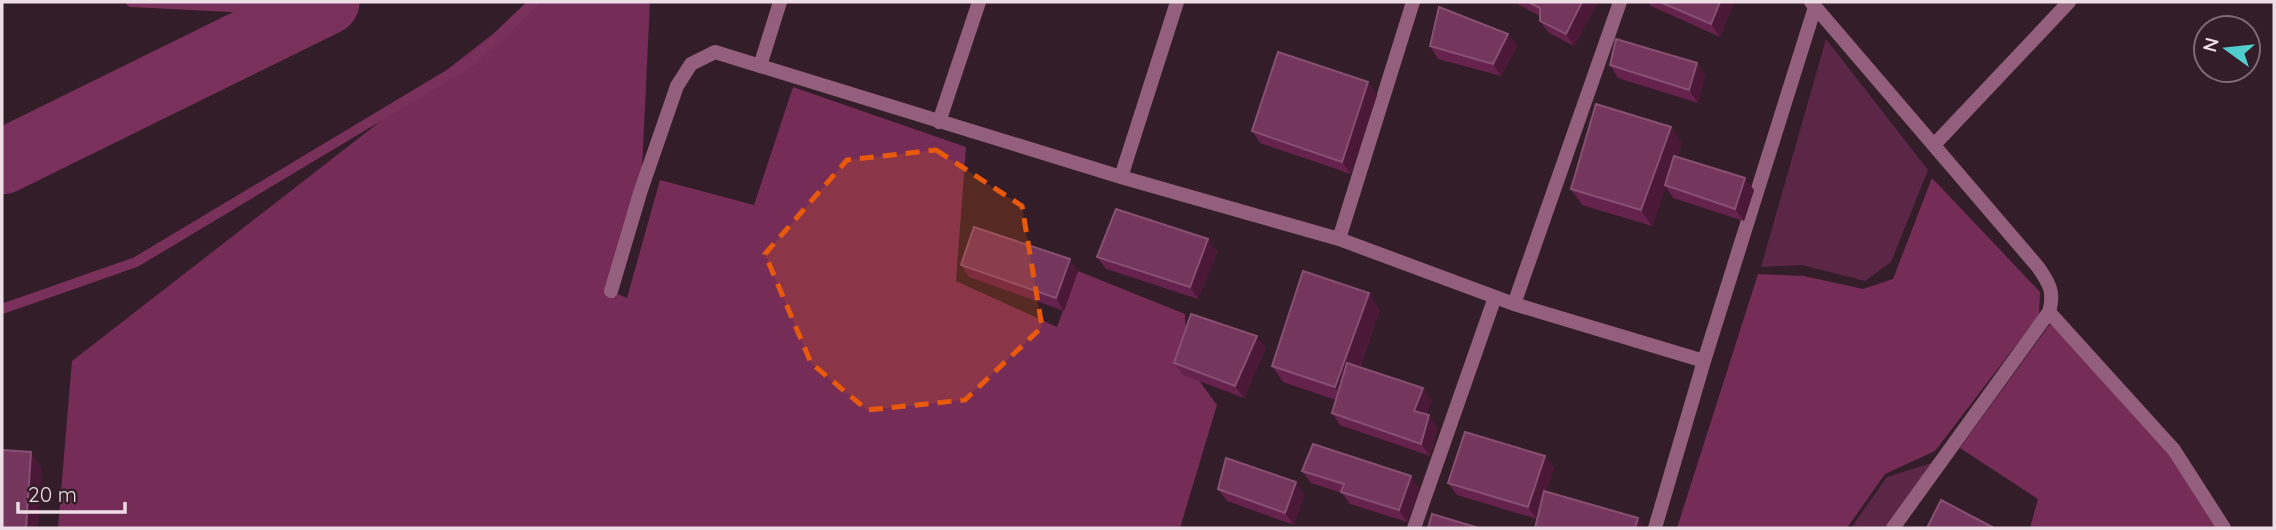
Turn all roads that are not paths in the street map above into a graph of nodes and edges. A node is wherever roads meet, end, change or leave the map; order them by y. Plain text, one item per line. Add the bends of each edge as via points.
1 (780, 2) edge
2 (979, 2) edge
3 (1177, 2) edge
4 (1413, 2) edge
5 (1620, 2) edge
6 (2069, 2) edge
7 (1813, 4) edge
8 (760, 66) junction
9 (939, 122) junction
10 (1934, 145) junction
11 (1121, 177) junction
12 (1339, 239) junction
13 (611, 291) dead end
14 (1495, 297) junction
15 (1514, 304) junction
16 (2049, 312) junction
17 (1704, 361) junction
18 (1414, 528) edge
19 (1655, 528) edge
20 (1893, 528) edge
21 (2224, 528) edge

1 - 8 street
2 - 9 street
3 - 11 street
4 - 12 street
5 - 15 street
6 - 10 street
7 - 10 street
7 - 17 street
8 - 9 street
8 - 13 street via 715,52 691,64 677,86
9 - 11 street
10 - 16 street via 2038,267 2053,289
11 - 12 street
12 - 14 street
14 - 15 street
14 - 18 street
15 - 17 street
16 - 20 street
16 - 21 street via 2174,450
17 - 19 street

